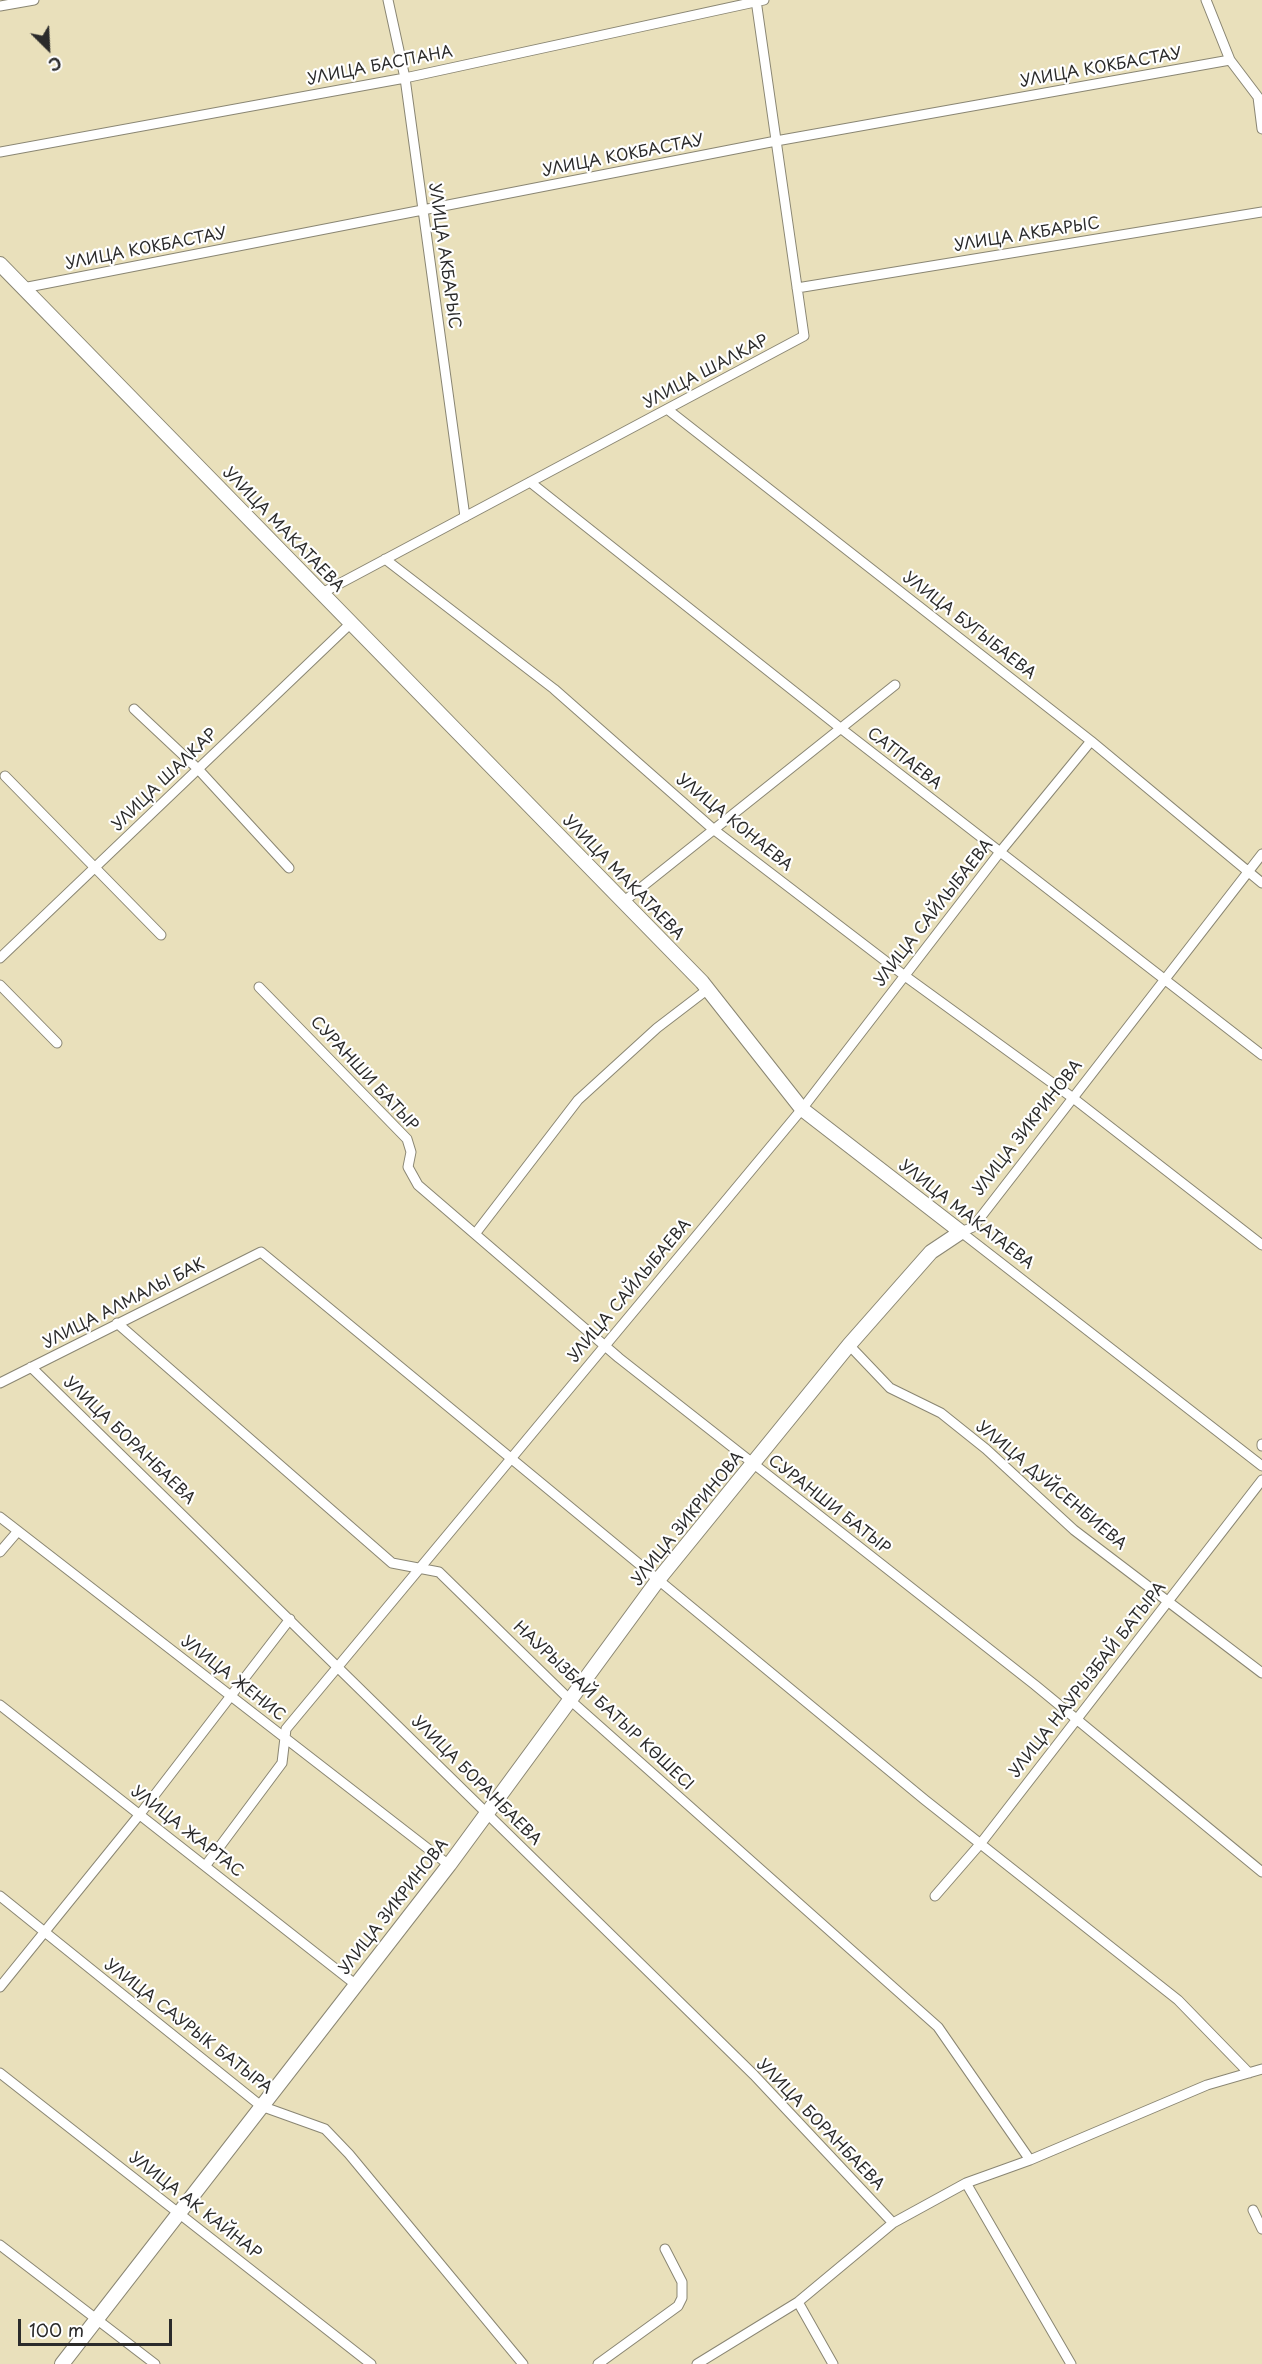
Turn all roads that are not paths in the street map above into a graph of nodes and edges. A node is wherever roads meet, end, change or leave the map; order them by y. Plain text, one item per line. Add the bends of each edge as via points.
1 (34, 0) edge
2 (388, 0) edge
3 (758, 0) edge
4 (1206, 0) edge
5 (0, 6) edge
6 (1230, 60) junction
7 (405, 78) junction
8 (1262, 129) edge
9 (776, 141) junction
10 (0, 152) edge
11 (423, 210) junction
12 (1262, 212) edge
13 (0, 264) edge
14 (23, 288) junction
15 (797, 288) junction
16 (667, 409) junction
17 (530, 483) junction
18 (465, 517) junction
19 (385, 559) junction
20 (322, 593) junction
21 (351, 623) junction
22 (895, 685) dead end
23 (134, 709) dead end
24 (839, 727) junction
25 (1091, 741) junction
26 (198, 769) junction
27 (5, 776) dead end
28 (713, 829) junction
29 (1000, 852) junction
30 (1262, 854) edge
31 (95, 868) junction
32 (289, 868) dead end
33 (1248, 873) junction
34 (1262, 884) edge
35 (623, 902) junction
36 (161, 935) dead end
37 (0, 958) edge
38 (905, 976) junction
39 (1165, 979) junction
40 (0, 985) edge
41 (259, 987) dead end
42 (708, 989) junction
43 (57, 1044) dead end
44 (1262, 1055) edge
45 (1073, 1098) junction
46 (802, 1109) junction
47 (961, 1232) junction
48 (475, 1234) junction
49 (1262, 1245) edge
50 (117, 1323) junction
51 (604, 1345) junction
52 (849, 1345) junction
53 (31, 1367) junction
54 (0, 1383) edge
55 (512, 1460) junction
56 (754, 1464) junction
57 (1262, 1466) edge
58 (1262, 1480) edge
59 (0, 1517) edge
60 (18, 1531) junction
61 (0, 1552) edge
62 (420, 1569) junction
63 (658, 1580) junction
64 (1168, 1601) junction
65 (290, 1619) junction
66 (337, 1665) junction
67 (1262, 1673) edge
68 (231, 1696) junction
69 (570, 1700) junction
70 (0, 1705) edge
71 (1075, 1718) junction
72 (285, 1738) junction
73 (486, 1813) junction
74 (140, 1814) junction
75 (981, 1843) junction
76 (206, 1865) junction
77 (448, 1865) junction
78 (1262, 1872) edge
79 (0, 1896) edge
80 (935, 1896) dead end
81 (44, 1931) junction
82 (356, 1984) junction
83 (0, 1987) edge
84 (1262, 2069) edge
85 (0, 2073) edge
86 (1249, 2073) junction
87 (261, 2106) junction
88 (1030, 2160) junction
89 (966, 2183) junction
90 (1253, 2210) dead end
91 (179, 2212) junction
92 (893, 2223) junction
93 (1262, 2229) edge
94 (0, 2246) edge
95 (665, 2249) dead end
96 (798, 2302) junction
97 (95, 2320) junction
98 (62, 2364) edge
99 (155, 2364) edge
100 (371, 2364) edge
101 (523, 2364) edge
102 (598, 2364) edge
103 (697, 2364) edge
104 (833, 2364) edge
105 (1071, 2364) edge

1 - 5 street
2 - 7 street, УЛИЦА АКБАРЫС
3 - 7 street, УЛИЦА БАСПАНА
3 - 9 street, УЛИЦА ШАЛКАР
4 - 6 street
6 - 8 street via 1258,97
6 - 9 street, УЛИЦА КОКБАСТАУ
7 - 10 street, УЛИЦА БАСПАНА
7 - 11 street, УЛИЦА АКБАРЫС
9 - 11 street, УЛИЦА КОКБАСТАУ
9 - 15 street, УЛИЦА ШАЛКАР
11 - 14 street, УЛИЦА КОКБАСТАУ
11 - 18 street, УЛИЦА АКБАРЫС
12 - 15 street, УЛИЦА АКБАРЫС
13 - 14 street, УЛИЦА МАКАТАЕВА
14 - 20 street, УЛИЦА МАКАТАЕВА
15 - 16 street, УЛИЦА ШАЛКАР via 804,336
16 - 17 street, УЛИЦА ШАЛКАР
16 - 25 street, УЛИЦА БУГЫБАЕВА
17 - 18 street, УЛИЦА ШАЛКАР
17 - 24 street, САТПАЕВА
18 - 19 street, УЛИЦА ШАЛКАР
19 - 20 street, УЛИЦА ШАЛКАР
19 - 28 street, УЛИЦА КОНАЕВА via 554,689
20 - 21 street, УЛИЦА МАКАТАЕВА
21 - 26 street, УЛИЦА ШАЛКАР
21 - 35 street, УЛИЦА МАКАТАЕВА
22 - 24 street
23 - 26 street
24 - 28 street
24 - 29 street, САТПАЕВА
25 - 29 street, УЛИЦА САЙЛЫБАЕВА
25 - 33 street, УЛИЦА БУГЫБАЕВА
26 - 31 street, УЛИЦА ШАЛКАР
26 - 32 street
27 - 31 street
28 - 35 street
28 - 38 street, УЛИЦА КОНАЕВА
29 - 38 street, УЛИЦА САЙЛЫБАЕВА
29 - 39 street, САТПАЕВА
30 - 33 street, УЛИЦА ЗИКРИНОВА
31 - 36 street
31 - 37 street, УЛИЦА ШАЛКАР
33 - 34 street, УЛИЦА БУГЫБАЕВА
33 - 39 street, УЛИЦА ЗИКРИНОВА
35 - 42 street, УЛИЦА МАКАТАЕВА
38 - 45 street, УЛИЦА КОНАЕВА
38 - 46 street, УЛИЦА САЙЛЫБАЕВА
39 - 44 street, САТПАЕВА
39 - 45 street, УЛИЦА ЗИКРИНОВА
40 - 43 street
41 - 48 street, СУРАНШИ БАТЫР via 407,1139 412,1177
42 - 46 street, УЛИЦА МАКАТАЕВА
42 - 48 street via 657,1028 578,1100
45 - 47 street, УЛИЦА ЗИКРИНОВА via 973,1227
45 - 49 street, УЛИЦА КОНАЕВА
46 - 47 street, УЛИЦА МАКАТАЕВА
46 - 51 street, УЛИЦА САЙЛЫБАЕВА
47 - 52 street, УЛИЦА ЗИКРИНОВА via 931,1252
47 - 57 street, УЛИЦА МАКАТАЕВА
48 - 51 street, СУРАНШИ БАТЫР
50 - 53 street, УЛИЦА АЛМАЛЫ БАК
50 - 55 street, УЛИЦА АЛМАЛЫ БАК via 261,1252
50 - 62 street, НАУРЫЗБАЙ БАТЫР КӨШЕСІ via 392,1563
51 - 55 street, УЛИЦА САЙЛЫБАЕВА
51 - 56 street, СУРАНШИ БАТЫР
52 - 56 street, УЛИЦА ЗИКРИНОВА
52 - 64 street, УЛИЦА ДУЙСЕНБИЕВА via 890,1388 941,1413 1074,1530
53 - 54 street, УЛИЦА АЛМАЛЫ БАК
53 - 65 street, УЛИЦА БОРАНБАЕВА
55 - 62 street, УЛИЦА САЙЛЫБАЕВА
55 - 63 street
56 - 63 street, УЛИЦА ЗИКРИНОВА
56 - 71 street, СУРАНШИ БАТЫР
58 - 64 street, УЛИЦА НАУРЫЗБАЙ БАТЫРА
59 - 60 street, УЛИЦА ЖЕНИС
60 - 61 street
60 - 68 street, УЛИЦА ЖЕНИС
62 - 66 street, УЛИЦА САЙЛЫБАЕВА
62 - 69 street, НАУРЫЗБАЙ БАТЫР КӨШЕСІ via 439,1572
63 - 69 street, УЛИЦА ЗИКРИНОВА
63 - 75 street
64 - 67 street, УЛИЦА ДУЙСЕНБИЕВА
64 - 71 street, УЛИЦА НАУРЫЗБАЙ БАТЫРА
65 - 66 street, УЛИЦА БОРАНБАЕВА
65 - 68 street
66 - 72 street, УЛИЦА САЙЛЫБАЕВА via 286,1729
66 - 73 street, УЛИЦА БОРАНБАЕВА
68 - 72 street, УЛИЦА ЖЕНИС
68 - 74 street
69 - 73 street, УЛИЦА ЗИКРИНОВА
69 - 88 street, НАУРЫЗБАЙ БАТЫР КӨШЕСІ via 938,2027
70 - 74 street, УЛИЦА ЖАРТАС
71 - 75 street, УЛИЦА НАУРЫЗБАЙ БАТЫРА
71 - 78 street, СУРАНШИ БАТЫР
72 - 76 street, УЛИЦА САЙЛЫБАЕВА via 282,1763
72 - 77 street, УЛИЦА ЖЕНИС
73 - 77 street, УЛИЦА ЗИКРИНОВА
73 - 92 street, УЛИЦА БОРАНБАЕВА via 753,2075
74 - 76 street, УЛИЦА ЖАРТАС
74 - 81 street
75 - 80 street, УЛИЦА НАУРЫЗБАЙ БАТЫРА
75 - 86 street via 1178,2000
76 - 82 street, УЛИЦА ЖАРТАС
77 - 82 street, УЛИЦА ЗИКРИНОВА
79 - 81 street, УЛИЦА САУРЫК БАТЫРА
81 - 83 street
81 - 87 street, УЛИЦА САУРЫК БАТЫРА
82 - 87 street, УЛИЦА ЗИКРИНОВА
84 - 86 street
85 - 91 street, УЛИЦА АК КАЙНАР
86 - 88 street via 1207,2085
87 - 91 street, УЛИЦА ЗИКРИНОВА
87 - 101 street, УЛИЦА САУРЫК БАТЫРА via 325,2129
88 - 89 street
89 - 92 street
89 - 105 street
90 - 93 street
91 - 97 street, УЛИЦА ЗИКРИНОВА
91 - 100 street, УЛИЦА АК КАЙНАР
92 - 96 street
94 - 97 street
95 - 102 street via 682,2282 678,2306
96 - 103 street
96 - 104 street
97 - 98 street, УЛИЦА ЗИКРИНОВА
97 - 99 street

